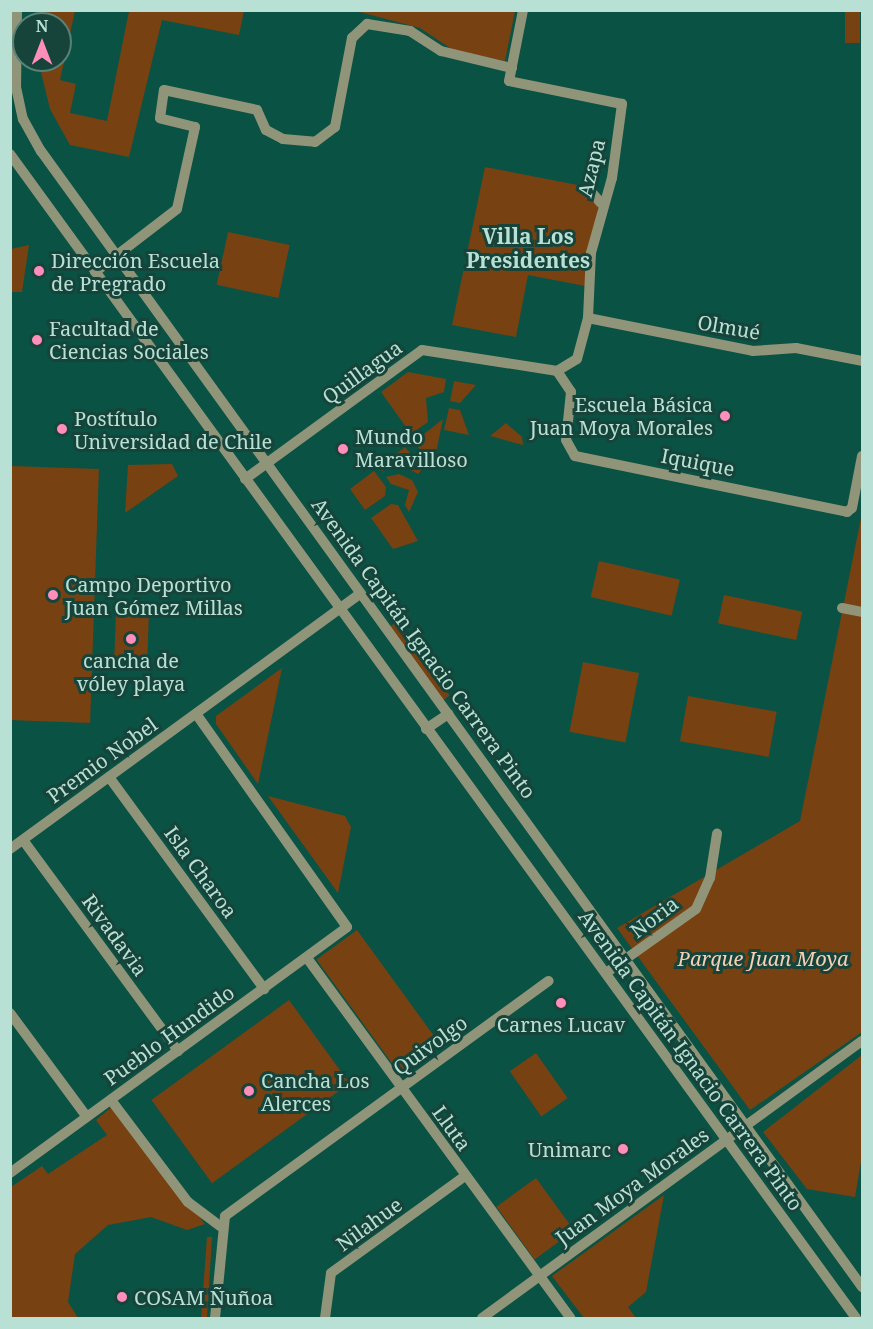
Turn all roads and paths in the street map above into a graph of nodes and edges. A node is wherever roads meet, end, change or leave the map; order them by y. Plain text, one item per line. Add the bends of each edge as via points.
1 (17, 10) edge
2 (523, 10) edge
3 (512, 68) junction
4 (10, 154) edge
5 (587, 187) dead end
6 (601, 203) junction
7 (118, 256) junction
8 (96, 272) junction
9 (588, 318) junction
10 (862, 361) edge
11 (556, 371) junction
12 (862, 456) edge
13 (268, 462) junction
14 (245, 479) junction
15 (360, 594) junction
16 (842, 608) dead end
17 (339, 609) junction
18 (862, 612) edge
19 (196, 714) junction
20 (448, 714) junction
21 (426, 729) junction
22 (109, 777) junction
23 (717, 834) dead end
24 (23, 840) junction
25 (10, 849) edge
26 (307, 958) junction
27 (629, 958) junction
28 (606, 973) junction
29 (549, 981) dead end
30 (264, 988) junction
31 (10, 1013) edge
32 (862, 1041) edge
33 (178, 1051) junction
34 (401, 1089) junction
35 (111, 1100) junction
36 (87, 1117) junction
37 (747, 1124) junction
38 (728, 1138) junction
39 (10, 1173) edge
40 (465, 1176) junction
41 (220, 1226) junction
42 (539, 1276) junction
43 (862, 1287) edge
44 (215, 1318) edge
45 (325, 1318) edge
46 (482, 1318) edge
47 (570, 1318) edge
48 (856, 1318) edge

1 - 7 street, Avenida Capitán Ignacio Carrera Pinto via 15,78 23,119
2 - 3 street
3 - 6 street, Azapa via 509,81 622,104 612,177
3 - 7 street via 441,51 410,31 366,24 352,38 335,127 315,142 283,139 266,130 257,110 164,90 160,118 195,127 177,208
4 - 8 street, Avenida Capitán Ignacio Carrera Pinto
5 - 6 street
6 - 9 street, Azapa
7 - 8 street
7 - 13 street, Avenida Capitán Ignacio Carrera Pinto
8 - 14 street, Avenida Capitán Ignacio Carrera Pinto
9 - 10 street, Olmué via 753,351 796,348
9 - 11 street via 578,359
11 - 12 street, Iquique via 572,392 566,440 575,456 847,512 852,508
11 - 13 street, Quillagua via 422,350
13 - 14 street, Quillagua
13 - 15 street, Avenida Capitán Ignacio Carrera Pinto
14 - 17 street, Avenida Capitán Ignacio Carrera Pinto
15 - 17 street, Premio Nobel
15 - 20 street, Avenida Capitán Ignacio Carrera Pinto
16 - 18 street
17 - 19 street, Premio Nobel
17 - 21 street, Avenida Capitán Ignacio Carrera Pinto
19 - 22 street, Premio Nobel
19 - 26 street, Pueblo Hundido via 348,925
20 - 21 street
20 - 27 street, Avenida Capitán Ignacio Carrera Pinto
21 - 28 street, Avenida Capitán Ignacio Carrera Pinto
22 - 24 street, Premio Nobel
22 - 30 street, Isla Charoa
23 - 27 street, Noria via 710,878 696,909
24 - 25 street, Premio Nobel
24 - 33 street, Rivadavia
26 - 30 street, Pueblo Hundido
26 - 34 street, Lluta
27 - 28 street, Noria
27 - 37 street, Avenida Capitán Ignacio Carrera Pinto
28 - 38 street, Avenida Capitán Ignacio Carrera Pinto
29 - 34 street, Quivolgo
30 - 33 street, Pueblo Hundido
31 - 36 street
32 - 37 street, Juan Moya Morales
33 - 35 street, Pueblo Hundido
34 - 40 street, Lluta
34 - 41 street, Quivolgo via 225,1216
35 - 36 street, Pueblo Hundido
35 - 41 street via 188,1202
36 - 39 street, Pueblo Hundido
37 - 38 street, Juan Moya Morales
37 - 43 street, Avenida Capitán Ignacio Carrera Pinto
38 - 42 street, Juan Moya Morales
38 - 48 street, Avenida Capitán Ignacio Carrera Pinto
40 - 42 street, Lluta
40 - 45 street, Nilahue via 331,1273
41 - 44 street
42 - 46 street, Juan Moya Morales
42 - 47 street, Lluta

